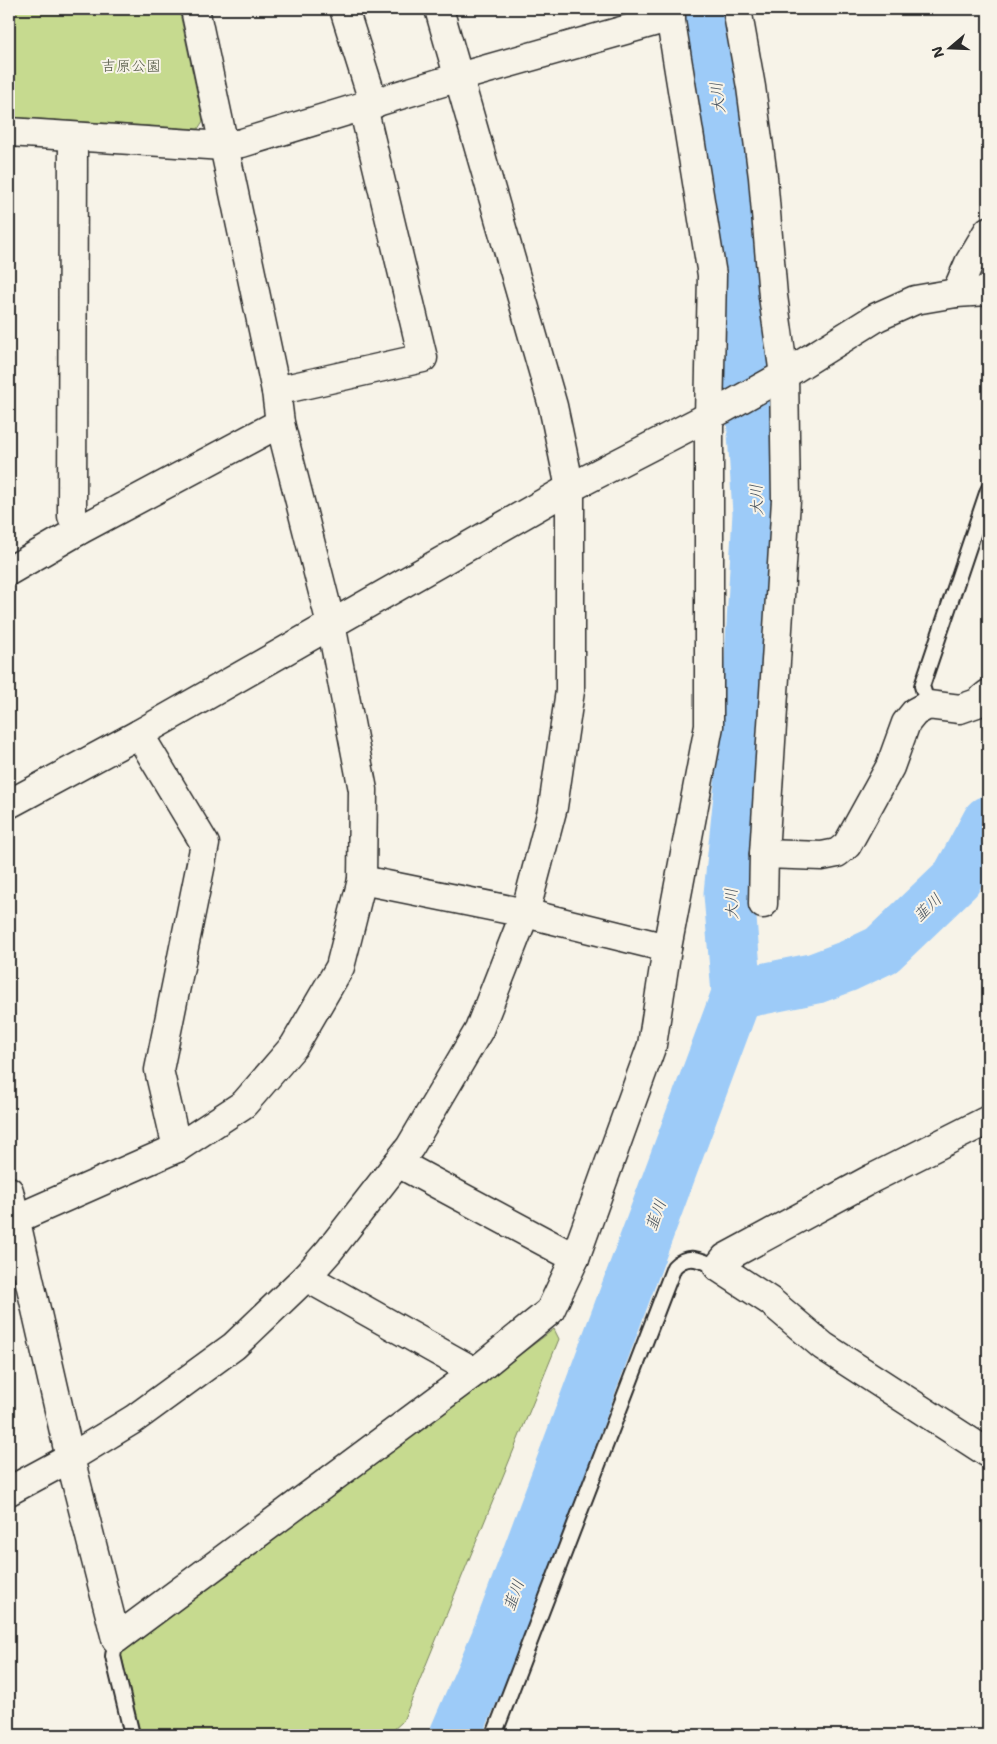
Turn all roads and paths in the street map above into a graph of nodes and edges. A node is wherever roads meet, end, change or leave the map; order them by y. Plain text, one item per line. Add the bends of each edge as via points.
1 (194, 9) edge
2 (344, 9) edge
3 (439, 9) edge
4 (737, 9) edge
5 (670, 13) edge
6 (459, 77) junction
7 (369, 105) junction
8 (9, 132) edge
9 (73, 137) junction
10 (223, 146) junction
11 (988, 231) edge
12 (988, 291) edge
13 (956, 293) junction
14 (778, 378) junction
15 (276, 390) junction
16 (716, 413) junction
17 (280, 423) junction
18 (570, 488) junction
19 (988, 490) edge
20 (78, 531) junction
21 (9, 571) edge
22 (330, 624) junction
23 (988, 694) edge
24 (928, 705) junction
25 (139, 734) junction
26 (9, 804) edge
27 (764, 854) junction
28 (362, 880) junction
29 (763, 904) dead end
30 (525, 913) junction
31 (667, 948) junction
32 (988, 1120) edge
33 (177, 1148) junction
34 (398, 1163) junction
35 (9, 1191) edge
36 (16, 1220) junction
37 (574, 1258) junction
38 (718, 1268) junction
39 (306, 1277) junction
40 (475, 1372) junction
41 (988, 1453) edge
42 (70, 1458) junction
43 (9, 1491) edge
44 (116, 1638) junction
45 (132, 1735) edge
46 (494, 1735) edge

1 - 10 street
2 - 7 street
3 - 6 street
4 - 14 street via 752,87 763,177
5 - 6 street
5 - 16 street via 712,275
6 - 7 street
6 - 18 street via 553,406
7 - 10 street
7 - 15 street via 423,358
8 - 9 street
9 - 10 street
9 - 20 street via 72,516
10 - 15 street
11 - 13 street
12 - 13 street
13 - 14 street via 915,300 878,317
14 - 16 street
14 - 27 street via 786,500
15 - 17 street
16 - 18 street
16 - 31 street via 709,726
17 - 20 street
17 - 22 street
18 - 22 street
18 - 30 street via 570,691 553,807
19 - 24 lane via 922,686
20 - 21 street
22 - 25 street
22 - 28 street via 363,790
23 - 24 street via 977,703 960,709
24 - 27 street via 915,712 906,723 890,767 847,845 837,853 822,856
25 - 26 street
25 - 33 street via 205,844 159,1070
27 - 29 street
28 - 30 street
28 - 33 street via 340,968 294,1046 244,1104
30 - 31 street
30 - 34 street via 479,1030
31 - 37 street via 652,1045
32 - 38 street via 725,1258
33 - 36 street
34 - 37 street
34 - 39 street
35 - 36 street
36 - 42 street
37 - 40 street via 550,1312
38 - 41 street via 770,1301 824,1346
38 - 46 lane via 690,1257 674,1266
39 - 40 street
39 - 42 street via 234,1346 134,1419
40 - 44 street
42 - 43 street
42 - 44 street
44 - 45 lane via 113,1656

